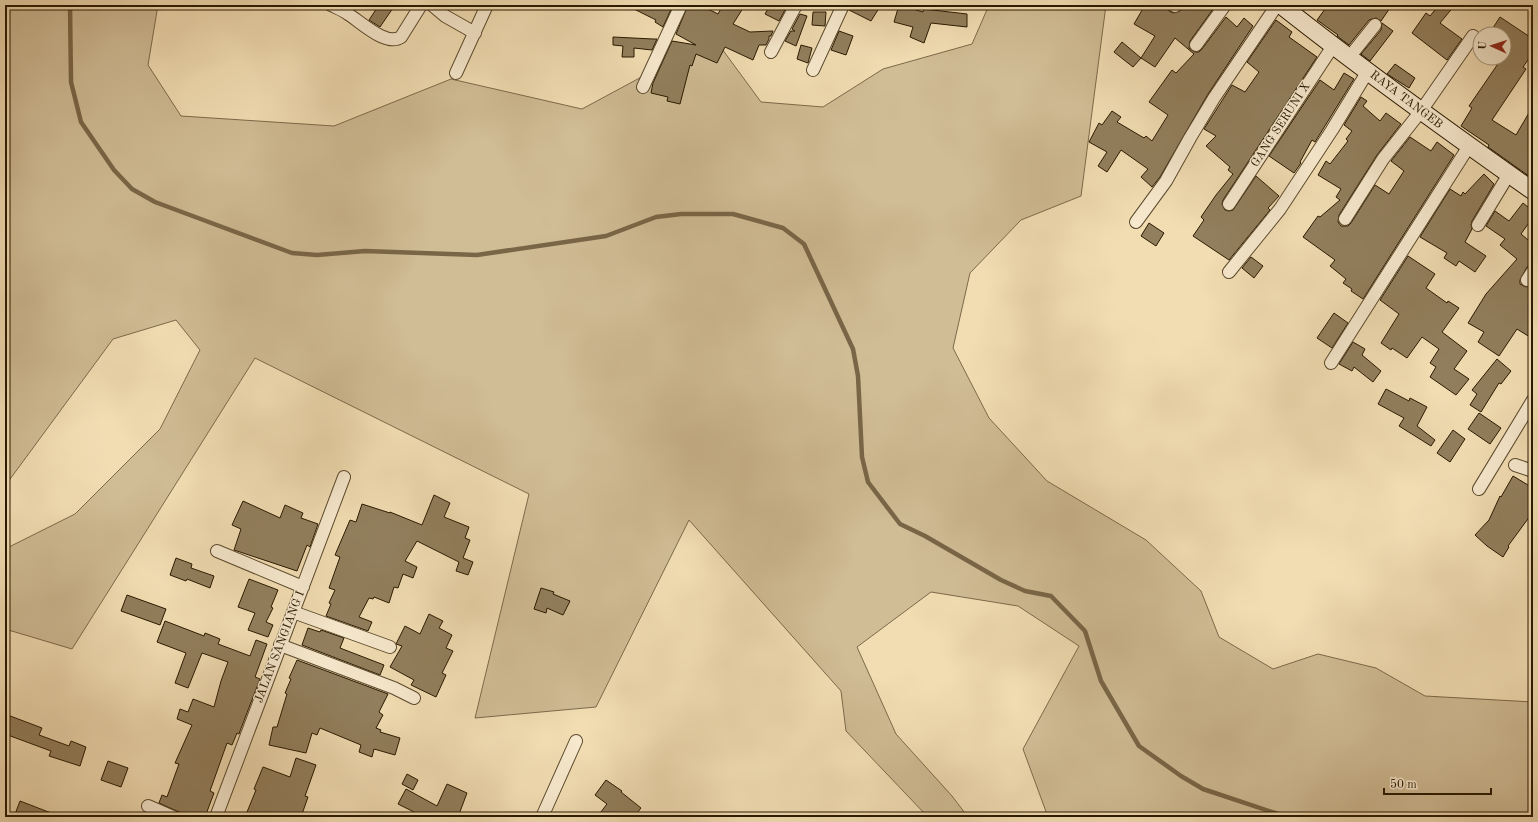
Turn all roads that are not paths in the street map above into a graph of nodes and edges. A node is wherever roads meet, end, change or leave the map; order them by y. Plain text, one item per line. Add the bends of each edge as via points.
1 (331, 5) edge
2 (421, 5) edge
3 (432, 5) edge
4 (487, 5) edge
5 (681, 5) edge
6 (796, 5) edge
7 (842, 5) edge
8 (1225, 5) edge
9 (1277, 5) edge
10 (1281, 5) edge
11 (1375, 25) dead end
12 (475, 33) junction
13 (1472, 37) edge
14 (1196, 45) dead end
15 (1333, 46) junction
16 (1355, 50) dead end
17 (771, 52) dead end
18 (813, 70) dead end
19 (1368, 71) junction
20 (456, 73) dead end
21 (643, 87) dead end
22 (1421, 111) junction
23 (1469, 146) junction
24 (1509, 174) junction
25 (1533, 191) edge
26 (1229, 204) dead end
27 (1345, 219) dead end
28 (1136, 222) dead end
29 (1478, 225) dead end
30 (1229, 272) dead end
31 (1331, 363) dead end
32 (1533, 400) edge
33 (1515, 464) dead end
34 (1533, 471) edge
35 (344, 476) dead end
36 (1479, 489) dead end
37 (217, 551) dead end
38 (303, 587) junction
39 (293, 612) junction
40 (280, 645) junction
41 (390, 647) dead end
42 (414, 698) dead end
43 (576, 741) dead end
44 (148, 806) dead end
45 (173, 817) edge
46 (216, 817) edge
47 (542, 817) edge

1 - 2 street via 380,36 397,40 401,38
3 - 12 street via 444,16
4 - 12 street
5 - 21 street
6 - 17 street
7 - 18 street
8 - 14 street
9 - 28 street via 1214,98 1166,181
10 - 15 street, RAYA TANGEB
11 - 16 street
12 - 20 street
13 - 22 street
15 - 19 street, RAYA TANGEB
15 - 26 street, GANG SERUNI X
19 - 22 street, RAYA TANGEB
19 - 30 street via 1280,209
22 - 23 street, RAYA TANGEB
22 - 27 street via 1383,159
23 - 24 street, RAYA TANGEB
23 - 31 street
24 - 25 street, RAYA TANGEB
24 - 29 street
32 - 36 street
33 - 34 street
35 - 38 street, JALAN SANGIANG I
37 - 38 street
38 - 39 street, JALAN SANGIANG I
39 - 40 street, JALAN SANGIANG I
39 - 41 street
40 - 42 street
40 - 46 street, JALAN SANGIANG I
43 - 47 street
44 - 45 street

